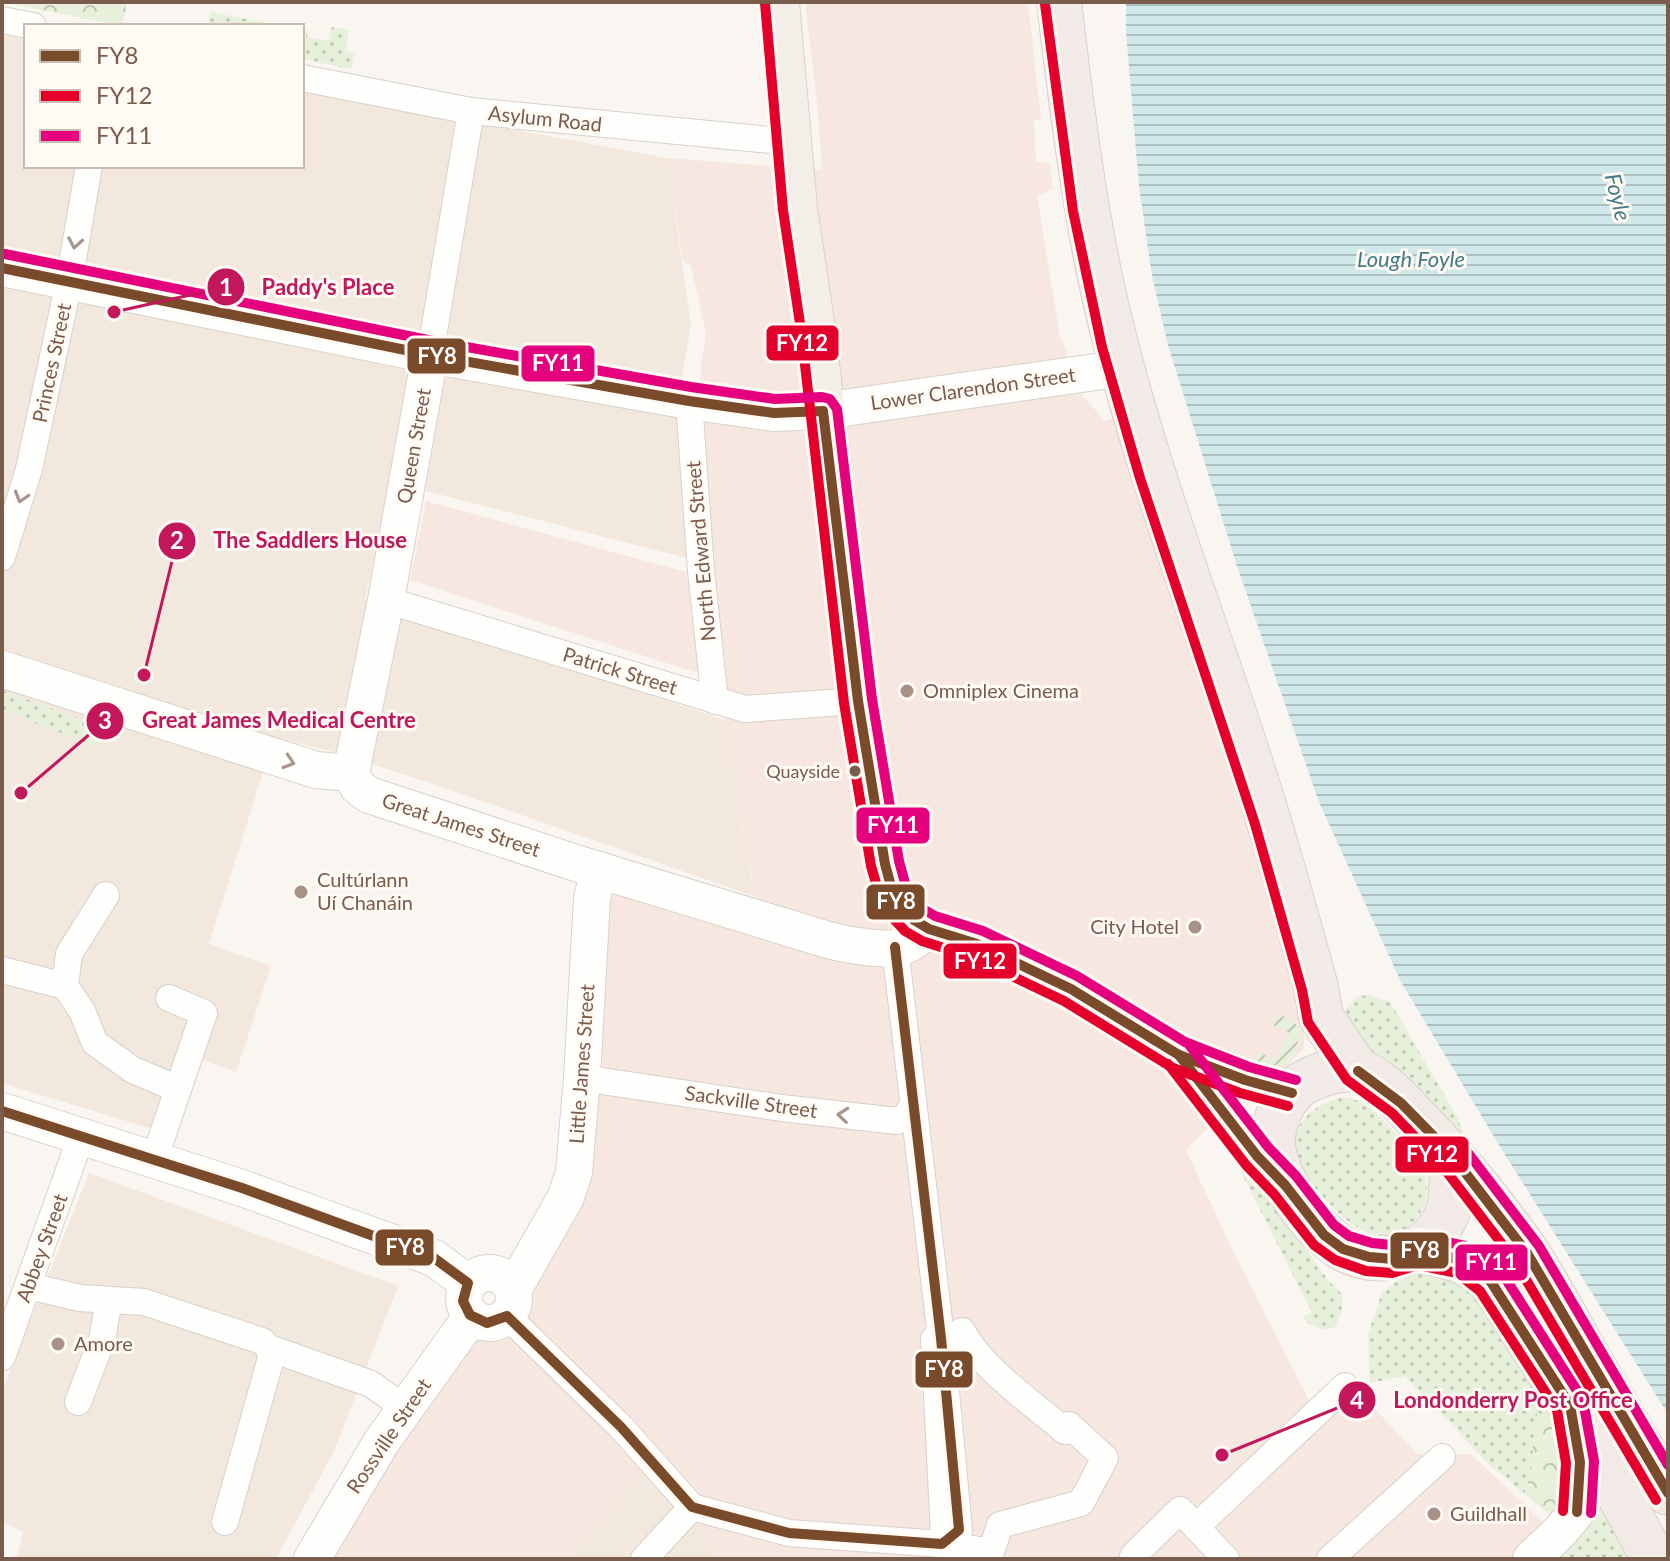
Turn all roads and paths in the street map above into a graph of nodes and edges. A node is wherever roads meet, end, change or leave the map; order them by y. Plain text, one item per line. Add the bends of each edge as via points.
1 (779, 2) edge
2 (1059, 2) edge
3 (2, 20) edge
4 (24, 24) edge
5 (304, 78) edge
6 (471, 111) junction
7 (791, 142) junction
8 (89, 168) edge
9 (2, 268) edge
10 (69, 282) junction
11 (430, 355) junction
12 (1123, 368) junction
13 (689, 401) junction
14 (823, 411) junction
15 (2, 557) edge
16 (386, 600) junction
17 (2, 669) edge
18 (715, 701) junction
19 (858, 701) junction
20 (351, 773) junction
21 (599, 870) junction
22 (106, 895) dead end
23 (895, 901) junction
24 (912, 938) junction
25 (850, 946) junction
26 (2, 970) edge
27 (65, 986) junction
28 (169, 998) dead end
29 (1321, 1017) junction
30 (1179, 1055) junction
31 (1358, 1071) junction
32 (582, 1078) junction
33 (1298, 1087) junction
34 (178, 1089) junction
35 (913, 1105) junction
36 (2, 1111) edge
37 (81, 1137) junction
38 (1451, 1154) junction
39 (154, 1160) junction
40 (1285, 1185) junction
41 (1417, 1250) junction
42 (29, 1286) junction
43 (492, 1296) junction
44 (109, 1300) junction
45 (941, 1338) junction
46 (5, 1341) edge
47 (269, 1348) junction
48 (1345, 1386) dead end
49 (78, 1402) dead end
50 (1570, 1405) junction
51 (405, 1408) junction
52 (1598, 1457) junction
53 (1442, 1467) dead end
54 (1668, 1493) edge
55 (692, 1507) junction
56 (1577, 1512) junction
57 (225, 1522) dead end
58 (1196, 1527) junction
59 (947, 1544) edge
60 (312, 1559) edge
61 (644, 1559) edge
62 (1135, 1559) edge
63 (1226, 1559) edge
64 (1330, 1559) edge
65 (1531, 1559) edge
66 (1654, 1559) edge

1 - 7 main road
2 - 12 highway via 1081,169
3 - 4 street
5 - 6 street, Asylum Road
6 - 7 street, Asylum Road
6 - 11 street
7 - 14 main road
8 -> 10 street, Princes Street
9 - 10 main road, Lower Clarendon Street
10 - 11 main road, Lower Clarendon Street
10 -> 15 street, Princes Street via 29,469
11 - 13 main road, Lower Clarendon Street
11 - 16 main road, Queen Street
12 - 14 main road, Lower Clarendon Street
12 - 29 highway via 1163,508 1261,795
13 - 14 main road, Lower Clarendon Street via 774,413
13 - 18 street, North Edward Street
14 - 19 main road
16 - 18 street, Patrick Street
16 - 20 main road, Queen Street
17 -> 20 main road via 316,770
18 - 19 street, Patrick Street via 745,709
19 - 23 main road
20 - 21 main road, Great James Street via 369,795
21 - 25 main road, Great James Street
21 - 32 main road, Little James Street via 592,898
22 - 27 street via 69,954
23 - 24 main road via 914,920
23 - 25 main road via 879,926
24 - 25 main road, Great James Street
24 - 30 main road via 977,944 1071,989
24 - 35 street
26 - 27 street
27 - 34 street via 95,1043 133,1070
28 - 34 street via 204,1013
29 - 31 highway
29 - 33 highway
30 - 33 main road via 1245,1080
30 - 40 main road
31 - 33 highway via 1327,1072
31 - 38 highway via 1401,1103
35 -> 32 street, Sackville Street via 897,1121
32 - 43 main road, Little James Street via 574,1172 566,1197 536,1249
33 - 40 highway via 1282,1106 1273,1137
34 - 39 street
35 - 45 street
36 - 37 main road
37 - 39 main road
37 - 42 street, Abbey Street
38 - 41 highway via 1447,1213
38 - 54 highway via 1527,1253
39 - 43 main road via 434,1258
40 - 41 highway via 1324,1235 1343,1249 1393,1259
41 - 50 highway via 1462,1260 1491,1282
42 - 44 street
42 - 46 street, Abbey Street
43 - 51 main road, Rossville Street
43 - 55 street
44 - 47 street via 144,1302 262,1341
44 - 49 street via 102,1340
45 - 59 street
45 - 59 street via 962,1331 987,1363 1065,1431 1069,1425 1105,1458 1081,1503 1000,1525 991,1552
47 - 51 street via 371,1384
47 - 57 street via 271,1358
48 - 58 street
50 - 52 highway
50 - 56 main road via 1580,1462
51 - 60 main road, Rossville Street
52 - 56 main road via 1588,1495
52 - 66 highway
53 - 64 street
55 - 59 street via 789,1533
55 - 61 street
56 - 65 main road
58 - 62 street via 1180,1510
58 - 63 street

